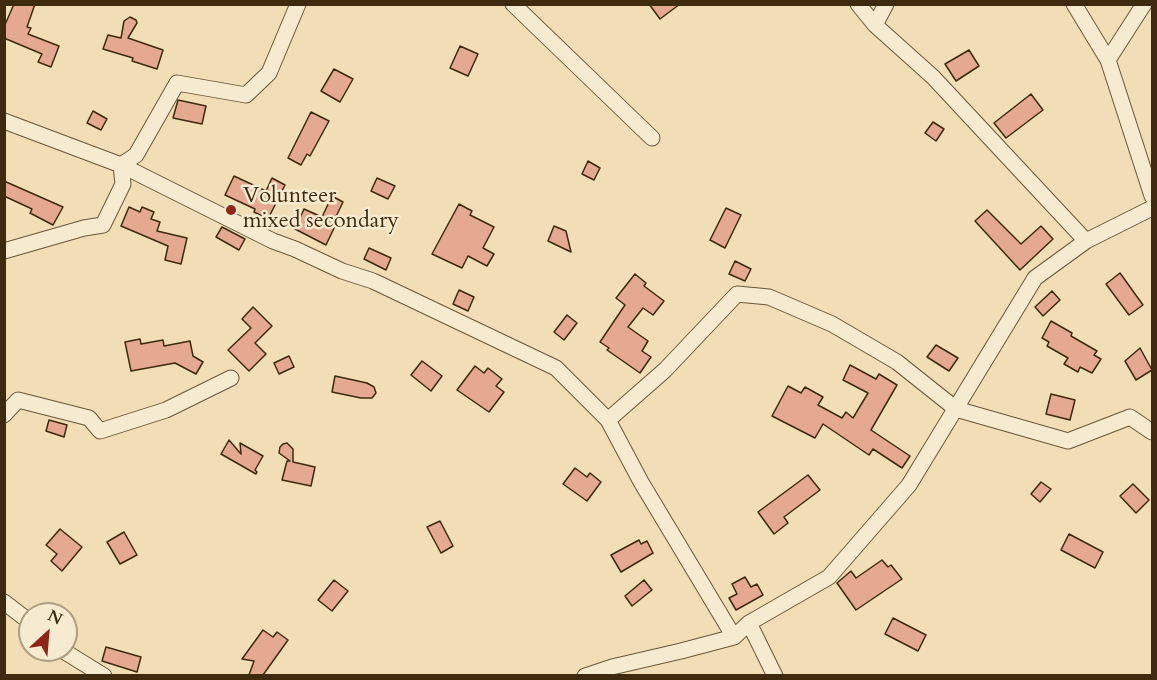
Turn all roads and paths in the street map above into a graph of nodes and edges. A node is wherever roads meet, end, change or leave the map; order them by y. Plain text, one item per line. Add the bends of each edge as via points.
1 (298, 4) edge
2 (513, 4) edge
3 (858, 4) edge
4 (886, 4) edge
5 (1074, 4) edge
6 (1144, 4) edge
7 (874, 25) junction
8 (1108, 60) junction
9 (4, 121) edge
10 (652, 138) dead end
11 (121, 165) junction
12 (1152, 196) edge
13 (1152, 208) edge
14 (1086, 241) junction
15 (4, 251) edge
16 (231, 378) dead end
17 (956, 409) junction
18 (4, 416) edge
19 (608, 420) junction
20 (1152, 432) edge
21 (4, 602) edge
22 (18, 613) edge
23 (749, 624) junction
24 (734, 637) junction
25 (78, 660) edge
26 (104, 675) edge
27 (585, 675) edge
28 (775, 675) edge

1 - 11 street via 269,74 246,95 177,83 135,155
2 - 10 street
3 - 7 street
4 - 7 street
5 - 8 street
6 - 8 street
7 - 14 street via 933,77
8 - 12 street
9 - 11 street
11 - 15 street via 123,184 103,225
11 - 19 street via 273,241 372,281 556,368
13 - 14 street
14 - 17 street via 1035,278
16 - 18 street via 166,410 100,431 89,418 18,400
17 - 19 street via 897,362 832,324 769,297 737,294 665,370
17 - 20 street via 1068,441 1130,417
17 - 23 street via 909,486 829,577
19 - 24 street
21 - 22 street
23 - 24 street
23 - 28 street
24 - 27 street
25 - 26 street

